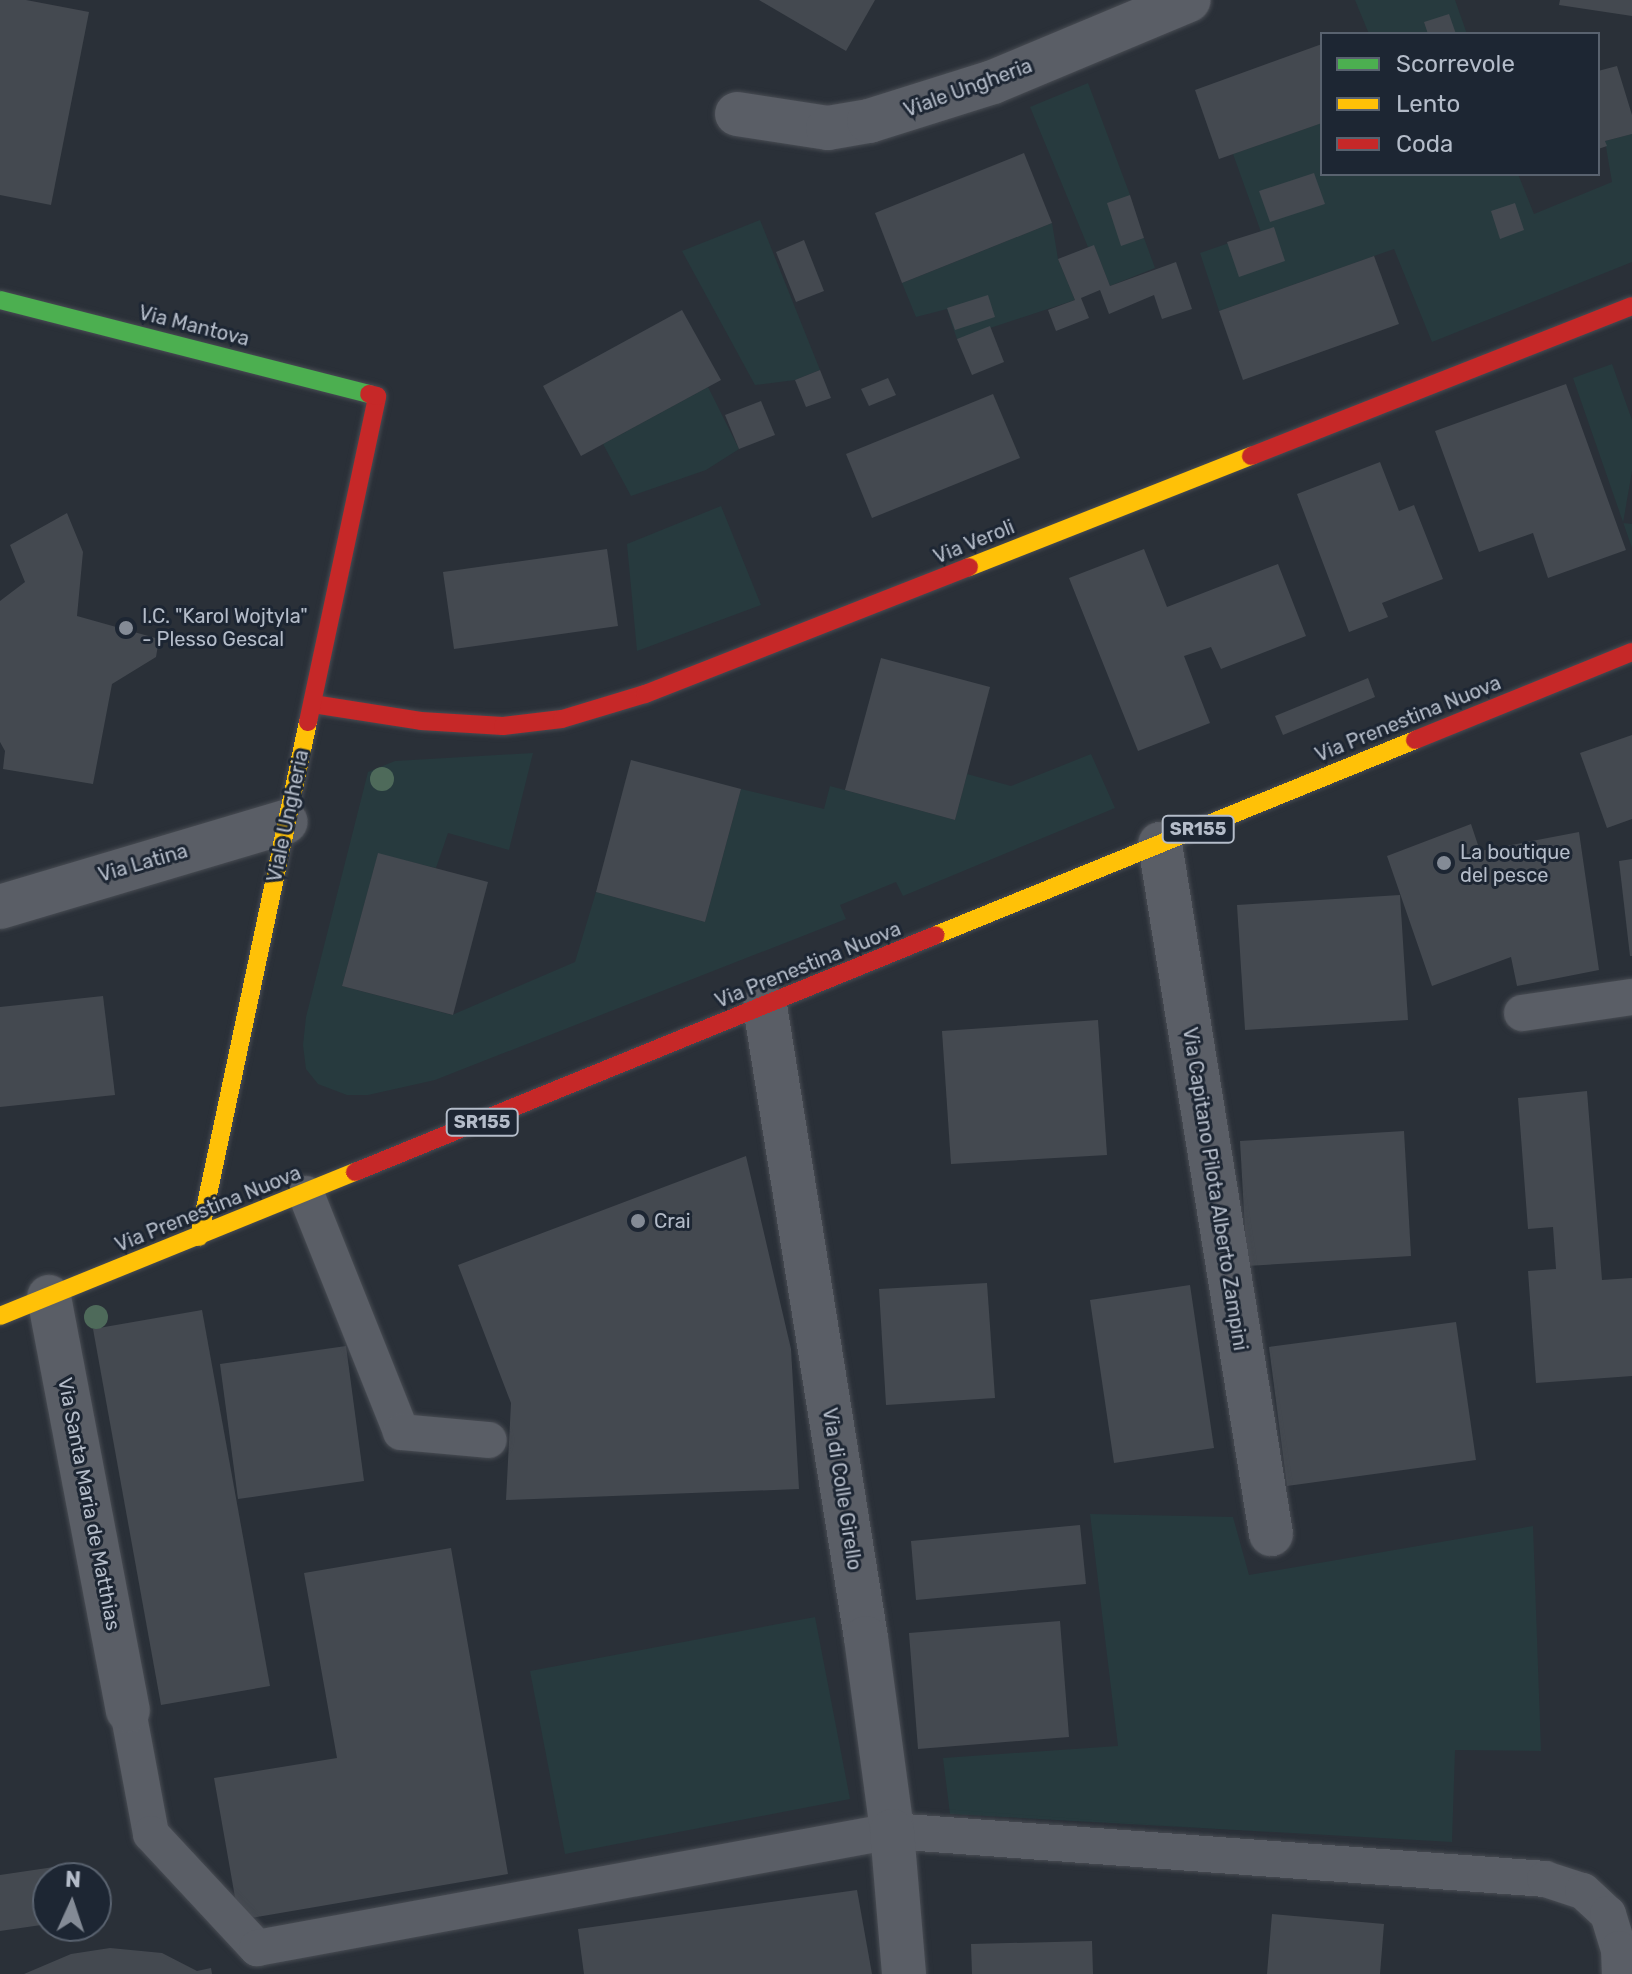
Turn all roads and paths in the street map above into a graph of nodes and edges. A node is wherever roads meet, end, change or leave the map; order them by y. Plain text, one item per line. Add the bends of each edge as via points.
1 (1189, 0) edge
2 (737, 114) dead end
3 (0, 300) edge
4 (1632, 306) edge
5 (377, 396) joint
6 (1632, 652) edge
7 (313, 704) junction
8 (286, 822) junction
9 (1160, 844) junction
10 (0, 907) edge
11 (1632, 997) edge
12 (765, 1006) junction
13 (1522, 1013) dead end
14 (306, 1194) junction
15 (199, 1237) junction
16 (49, 1297) junction
17 (0, 1316) edge
18 (489, 1440) dead end
19 (1271, 1534) dead end
20 (128, 1711) joint
21 (892, 1831) junction
22 (904, 1974) edge
23 (1620, 1974) edge

1 - 2 street, Viale Ungheria via 993,82 869,121 828,128
3 - 5 street, Via Mantova
4 - 7 street, Via Veroli via 631,699 562,719 491,726
5 - 7 street, Viale Ungheria
6 - 9 street, Via Prenestina Nuova / SR155
7 - 8 street, Viale Ungheria
8 - 10 street, Via Latina
8 - 15 street, Viale Ungheria
9 - 12 street, Via Prenestina Nuova / SR155
9 - 19 street, Via Capitano Pilota Alberto Zampini
11 - 13 lane
12 - 14 street, Via Prenestina Nuova / SR155
12 - 21 street, Via di Colle Girello
14 - 15 street, Via Prenestina Nuova / SR155
14 - 18 lane via 401,1432
15 - 16 street, Via Prenestina Nuova / SR155
16 - 17 street, Via Prenestina Nuova / SR155
16 - 20 street, Via Santa Maria de Matthias
20 - 21 lane via 151,1834 257,1948
21 - 22 street, Via di Colle Girello
21 - 23 lane via 1545,1879 1583,1891 1602,1907 1615,1931

